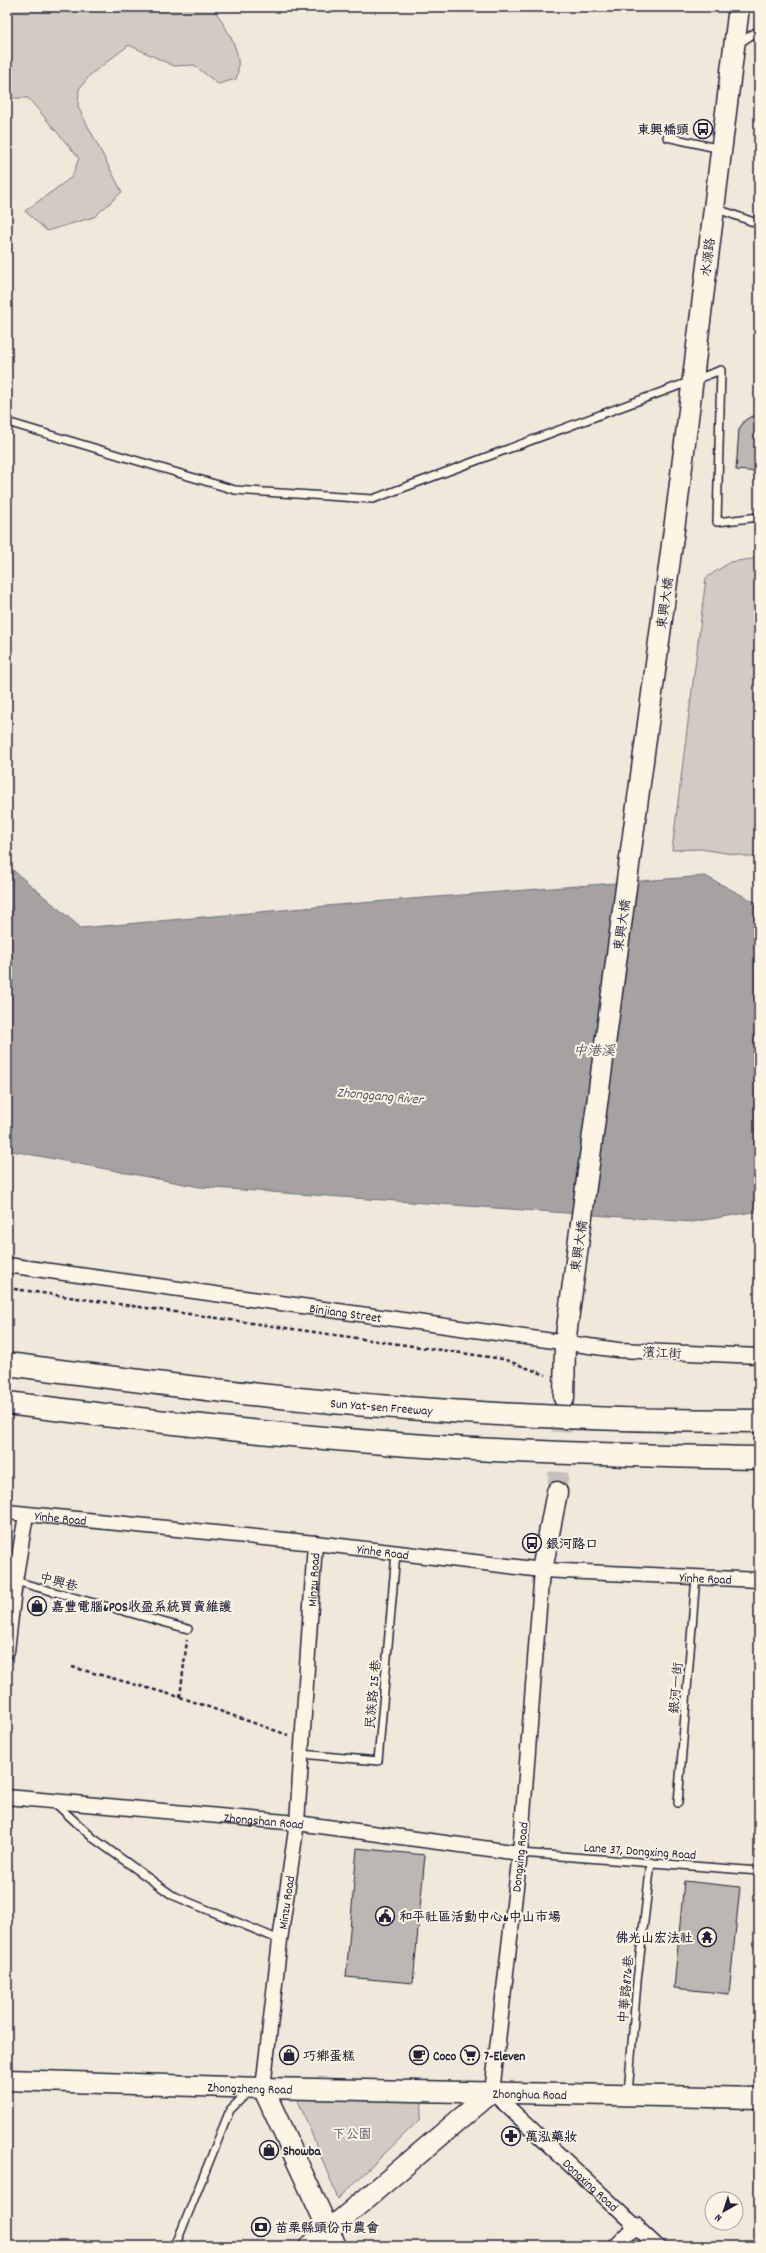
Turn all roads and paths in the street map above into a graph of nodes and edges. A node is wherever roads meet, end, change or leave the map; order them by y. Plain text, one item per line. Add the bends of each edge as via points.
1 (739, 7) edge
2 (759, 30) edge
3 (734, 46) junction
4 (667, 137) dead end
5 (721, 149) junction
6 (713, 207) junction
7 (759, 224) edge
8 (693, 379) junction
9 (7, 422) edge
10 (677, 507) joint
11 (759, 517) edge
12 (7, 1265) edge
13 (7, 1288) edge
14 (565, 1343) junction
15 (759, 1356) edge
16 (7, 1364) edge
17 (565, 1378) junction
18 (564, 1398) tunnel mouth
19 (7, 1402) edge
20 (759, 1421) edge
21 (759, 1458) edge
22 (557, 1492) tunnel mouth
23 (7, 1512) edge
24 (26, 1514) junction
25 (315, 1543) junction
26 (396, 1553) junction
27 (542, 1570) junction
28 (696, 1576) junction
29 (759, 1580) edge
30 (15, 1581) junction
31 (188, 1629) joint
32 (7, 1651) edge
33 (72, 1667) dead end
34 (180, 1697) junction
35 (302, 1740) junction
36 (301, 1754) junction
37 (7, 1797) edge
38 (53, 1801) junction
39 (678, 1803) dead end
40 (297, 1823) junction
41 (520, 1853) junction
42 (651, 1862) junction
43 (759, 1871) edge
44 (280, 1940) junction
45 (7, 2080) edge
46 (263, 2088) junction
47 (492, 2092) junction
48 (628, 2095) junction
49 (759, 2098) edge
50 (637, 2225) junction
51 (332, 2238) edge
52 (172, 2246) edge
53 (310, 2246) edge
54 (616, 2246) edge
55 (657, 2246) edge

1 - 3 street, 水源路
2 - 3 lane
3 - 5 street, 水源路
4 - 5 lane
5 - 6 street, 水源路
6 - 7 lane
6 - 8 street, 水源路
8 - 9 lane via 373,499 235,490
8 - 10 street, 水源路
8 - 11 lane via 722,370 717,522
10 - 14 street, 東興大橋
12 - 14 street, Binjiang Street
13 - 17 path via 503,1359 542,1374
14 - 15 street, 濱江街 via 618,1350
14 - 17 street, 東興大橋
16 - 20 highway, Sun Yat-sen Freeway, bridge via 212,1390 406,1408 556,1417
17 - 18 street, 東興大橋
19 - 21 highway, bridge via 174,1425 455,1448
22 - 27 street, Dongxing Road
23 - 24 street, Yinhe Road
24 - 25 street, Yinhe Road
24 - 30 street
25 - 26 street, Yinhe Road
25 - 35 street, Minzu Road
26 - 27 street, Yinhe Road
26 - 36 lane, 民族路 25 巷 via 378,1761
27 - 28 street, Yinhe Road
27 - 41 street, Dongxing Road
28 - 29 street, Yinhe Road
28 - 39 lane, 銀河一街
30 - 31 lane, 中興巷
30 - 32 street
31 - 34 path
33 - 34 path
34 - 35 path
35 - 36 street, Minzu Road
36 - 40 street, Minzu Road
37 - 38 street, Zhongshan Road
38 - 40 street, Zhongshan Road
38 - 44 lane via 93,1838 172,1895
40 - 41 street, Zhongshan Road
40 - 44 street, Minzu Road
41 - 42 lane, Lane 37, Dongxing Road
41 - 47 street, Dongxing Road
42 - 43 lane, Lane 37, Dongxing Road
42 - 48 lane, 中華路876巷 via 637,1981
44 - 46 street, Minzu Road
45 - 46 street, Zhongzheng Road
46 - 47 street, Zhongzheng Road
46 - 51 street
46 - 52 lane via 247,2092 230,2110 178,2239
47 - 48 street, Zhonghua Road
47 - 50 street, Dongxing Road
47 - 51 street, Zhonghua Road
48 - 49 street, Zhonghua Road
50 - 54 street
50 - 55 street, Dongxing Road
51 - 53 street, Zhonghua Road

